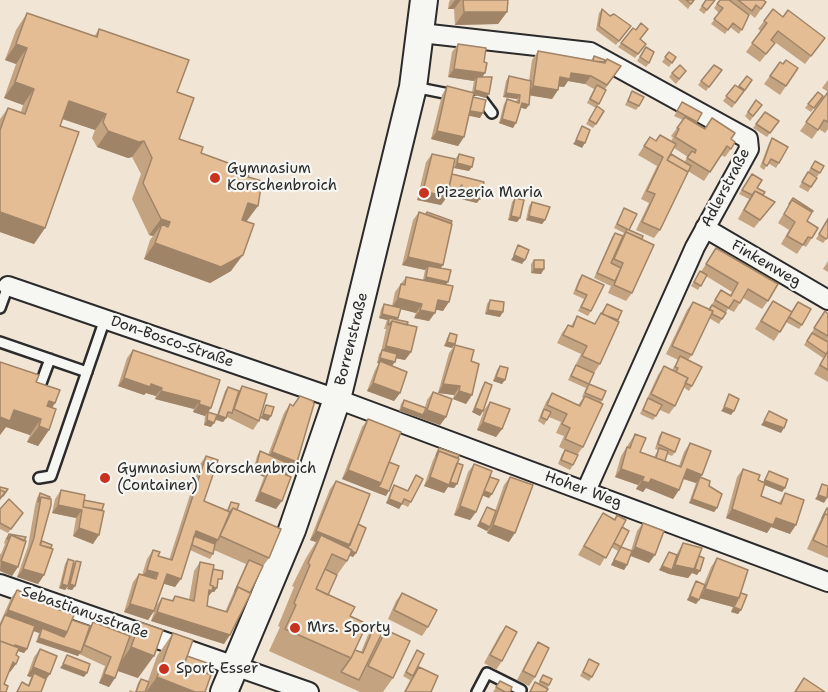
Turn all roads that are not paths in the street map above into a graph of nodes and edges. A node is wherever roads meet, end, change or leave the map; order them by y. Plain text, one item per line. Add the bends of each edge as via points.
1 (424, 0) edge
2 (421, 33) junction
3 (413, 87) junction
4 (459, 96) edge
5 (471, 99) edge
6 (492, 113) dead end
7 (705, 228) junction
8 (8, 286) joint
9 (828, 300) edge
10 (0, 308) edge
11 (105, 319) junction
12 (0, 342) edge
13 (50, 359) junction
14 (87, 372) junction
15 (337, 399) junction
16 (34, 402) edge
17 (39, 478) dead end
18 (586, 491) junction
19 (828, 582) edge
20 (2, 590) edge
21 (237, 665) junction
22 (521, 690) dead end
23 (225, 692) edge
24 (309, 692) edge
25 (477, 692) edge

1 - 2 main road, Borrenstraße
2 - 3 main road, Borrenstraße
2 - 7 street, Adlerstraße via 590,52 745,135 748,149
3 - 4 lane
3 - 15 main road, Borrenstraße
5 - 6 lane via 483,101
7 - 9 street, Finkenweg
7 - 18 street, Adlerstraße
8 - 10 lane
8 - 11 street, Don-Bosco-Straße
11 - 14 lane
11 - 15 street, Don-Bosco-Straße
12 - 13 lane
13 - 14 lane
13 - 16 lane
14 - 17 lane via 51,476
15 - 18 street, Hoher Weg
15 - 21 main road, Borrenstraße via 292,530
18 - 19 street, Hoher Weg
20 - 21 street, Sebastianusstraße
21 - 23 main road, Borrenstraße
21 - 24 street, Sebastianusstraße
22 - 25 lane via 487,673

